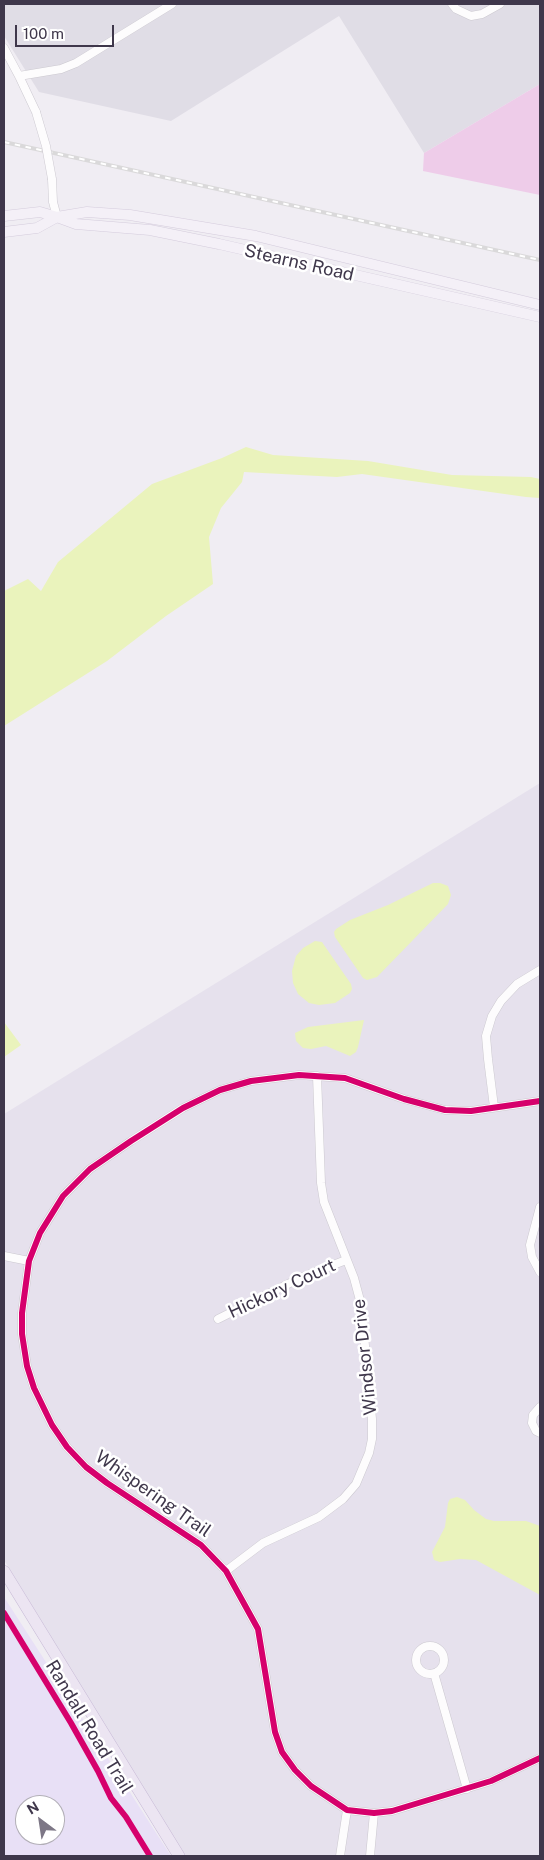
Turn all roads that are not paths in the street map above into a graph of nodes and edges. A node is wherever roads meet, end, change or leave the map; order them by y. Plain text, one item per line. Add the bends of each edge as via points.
1 (172, 4) edge
2 (452, 4) edge
3 (500, 4) edge
4 (4, 48) edge
5 (19, 76) junction
6 (4, 216) edge
7 (57, 217) junction
8 (4, 232) edge
9 (540, 305) edge
10 (540, 318) edge
11 (540, 970) edge
12 (318, 1076) junction
13 (540, 1101) edge
14 (494, 1107) junction
15 (540, 1207) edge
16 (4, 1256) edge
17 (29, 1260) junction
18 (346, 1260) junction
19 (540, 1272) edge
20 (218, 1319) dead end
21 (540, 1407) edge
22 (540, 1433) edge
23 (4, 1571) edge
24 (226, 1571) junction
25 (434, 1673) dead end
26 (540, 1758) edge
27 (467, 1789) junction
28 (347, 1810) junction
29 (374, 1813) junction
30 (179, 1856) edge
31 (340, 1856) edge
32 (370, 1856) edge

1 - 5 street via 76,63 61,69
2 - 3 street via 468,16 482,14
4 - 5 street
5 - 7 street, bridge via 36,112 46,146
6 - 7 main road, Stearns Road via 40,212
7 - 8 main road, Stearns Road via 37,228
7 - 9 main road, Stearns Road via 87,212 130,215 256,236
7 - 10 main road, Stearns Road via 76,224 150,230 219,244
11 - 14 street via 517,984 492,1016 486,1036
12 - 14 street, Whispering Trail via 345,1078 436,1108 471,1111
12 - 17 street, Whispering Trail via 275,1076 220,1090 138,1136 90,1169 63,1196 40,1233
12 - 18 street, Windsor Drive via 324,1202
13 - 14 street, Whispering Trail
15 - 19 street via 530,1245
16 - 17 street
17 - 24 street, Whispering Trail via 22,1334 34,1388 52,1426 86,1467 194,1539
18 - 20 street, Hickory Court via 300,1278
18 - 24 street, Windsor Drive via 362,1304 365,1330 372,1439 364,1466 356,1484 332,1509 263,1543
21 - 22 street via 533,1415 532,1423
23 - 30 main road
24 - 28 street, Whispering Trail via 258,1629 275,1732 282,1752 312,1786
25 - 27 street
26 - 27 street, Whispering Trail
27 - 29 street, Whispering Trail via 392,1811
28 - 29 street, Whispering Trail
28 - 31 street
29 - 32 street

